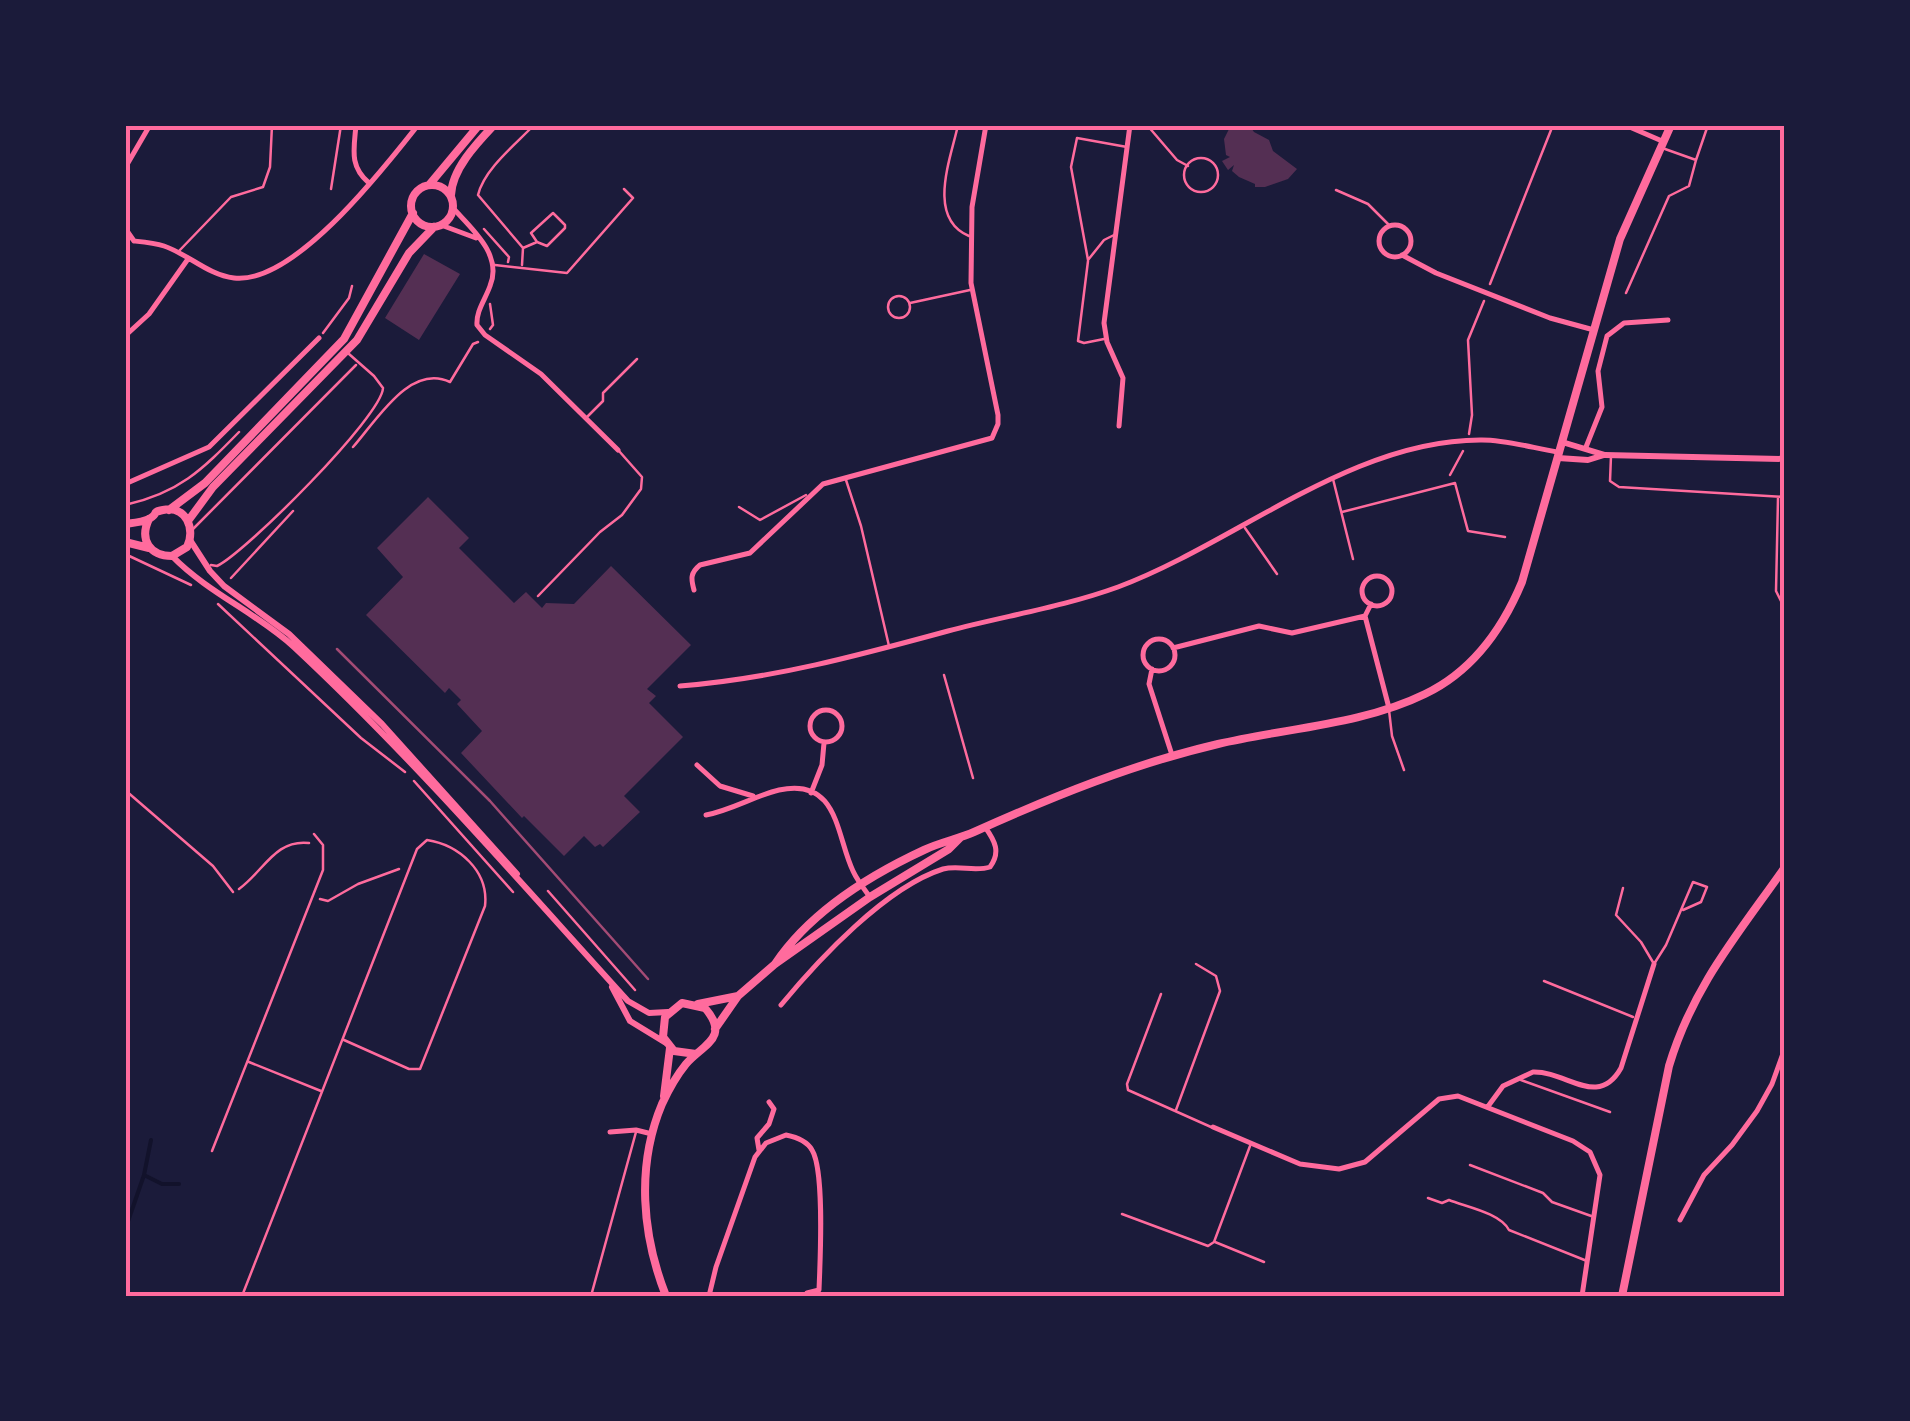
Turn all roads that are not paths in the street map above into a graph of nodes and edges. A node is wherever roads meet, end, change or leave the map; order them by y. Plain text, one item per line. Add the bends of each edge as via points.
1 (150, 125) edge
2 (272, 125) edge
3 (341, 125) edge
4 (356, 125) edge
5 (418, 125) edge
6 (479, 125) edge
7 (494, 125) edge
8 (534, 125) edge
9 (958, 125) edge
10 (986, 125) edge
11 (1130, 125) edge
12 (1147, 125) edge
13 (1625, 125) edge
14 (1670, 125) edge
15 (1708, 125) edge
16 (1661, 144) junction
17 (1128, 148) junction
18 (1696, 160) junction
19 (1188, 166) junction
20 (125, 168) edge
21 (370, 183) junction
22 (429, 186) junction
23 (331, 189) dead end
24 (624, 189) dead end
25 (452, 204) junction
26 (413, 213) junction
27 (438, 226) junction
28 (125, 228) edge
29 (1118, 233) junction
30 (970, 236) junction
31 (479, 240) junction
32 (125, 241) edge
33 (134, 241) junction
34 (537, 242) junction
35 (523, 248) junction
36 (178, 252) junction
37 (1402, 255) junction
38 (188, 259) junction
39 (1088, 260) junction
40 (494, 265) junction
41 (522, 266) junction
42 (972, 290) junction
43 (1626, 293) dead end
44 (910, 303) junction
45 (1668, 320) dead end
46 (1594, 330) junction
47 (125, 336) edge
48 (319, 338) road end
49 (1106, 338) junction
50 (344, 339) junction
51 (347, 352) junction
52 (636, 359) dead end
53 (357, 364) junction
54 (585, 419) junction
55 (1119, 426) dead end
56 (1586, 447) junction
57 (618, 450) joint
58 (1560, 451) junction
59 (1608, 455) junction
60 (1785, 459) edge
61 (845, 478) junction
62 (1333, 478) junction
63 (125, 484) edge
64 (808, 496) junction
65 (1778, 497) junction
66 (1785, 497) edge
67 (739, 507) dead end
68 (169, 510) junction
69 (1342, 512) junction
70 (149, 519) junction
71 (125, 524) edge
72 (1244, 527) junction
73 (190, 531) junction
74 (1505, 536) dead end
75 (125, 542) edge
76 (149, 548) junction
77 (172, 556) junction
78 (1353, 559) dead end
79 (204, 563) junction
80 (1277, 574) dead end
81 (694, 590) dead end
82 (538, 596) dead end
83 (1371, 604) junction
84 (1785, 609) edge
85 (1365, 616) junction
86 (1173, 648) junction
87 (890, 649) junction
88 (1152, 670) junction
89 (680, 686) dead end
90 (1389, 708) junction
91 (824, 742) junction
92 (1172, 755) junction
93 (696, 765) dead end
94 (1404, 770) dead end
95 (125, 790) edge
96 (811, 793) junction
97 (756, 797) junction
98 (706, 815) dead end
99 (984, 827) junction
100 (314, 834) dead end
101 (960, 838) junction
102 (1785, 867) edge
103 (523, 884) junction
104 (862, 885) junction
105 (1623, 888) dead end
106 (233, 892) road end
107 (870, 897) junction
108 (1683, 910) junction
109 (775, 964) junction
110 (1196, 964) dead end
111 (1654, 964) junction
112 (609, 981) junction
113 (1544, 981) dead end
114 (1161, 994) dead end
115 (738, 996) junction
116 (698, 1004) junction
117 (781, 1004) dead end
118 (668, 1012) junction
119 (1634, 1018) junction
120 (715, 1030) junction
121 (344, 1040) junction
122 (668, 1045) junction
123 (1785, 1048) edge
124 (696, 1054) junction
125 (248, 1062) junction
126 (1514, 1079) junction
127 (324, 1092) junction
128 (664, 1100) junction
129 (769, 1102) dead end
130 (1489, 1106) junction
131 (1175, 1112) junction
132 (1610, 1112) dead end
133 (1213, 1127) joint
134 (636, 1130) junction
135 (653, 1130) junction
136 (610, 1132) dead end
137 (1251, 1144) junction
138 (759, 1150) junction
139 (212, 1151) dead end
140 (1470, 1165) dead end
141 (1428, 1198) dead end
142 (1122, 1214) dead end
143 (1596, 1217) junction
144 (1680, 1220) dead end
145 (1214, 1242) junction
146 (1264, 1262) dead end
147 (1588, 1262) junction
148 (807, 1292) dead end
149 (242, 1296) edge
150 (591, 1296) edge
151 (666, 1296) edge
152 (709, 1296) edge
153 (1582, 1296) edge
154 (1622, 1296) edge

1 - 20 street
2 - 36 lane via 268,181 231,198
3 - 23 lane
4 - 21 street via 353,159
5 - 21 street
6 - 22 main road
7 - 25 main road via 460,168
8 - 35 lane via 478,189
9 - 30 lane via 943,198 956,229
10 - 30 street
11 - 17 street
12 - 19 lane
13 - 16 street
14 - 16 main road
15 - 18 lane
16 - 18 lane
16 - 46 main road via 1620,239
17 - 29 street
17 - 39 lane via 1077,138 1074,146 1071,168
18 - 43 lane via 1688,186 1670,196
19 - 19 lane via 1189,187 1199,192 1215,185 1211,162 1201,158
21 - 38 street via 326,231 257,275 225,277
22 - 25 main road via 443,188
22 - 26 main road via 416,193
24 - 41 lane via 634,198 567,272
25 - 27 main road
25 - 31 street
26 - 27 main road via 421,224
26 - 50 main road
27 - 31 street
27 - 51 main road via 409,253
28 - 33 street
29 - 39 lane
29 - 49 street
30 - 42 street
31 - 40 street
32 - 33 street
33 - 36 street
34 - 34 lane via 547,246 566,225 553,213 532,233
34 - 35 lane
35 - 41 lane
36 - 38 street
37 - 37 street via 1410,234 1390,226 1380,245
37 - 46 street via 1451,280
38 - 47 street
39 - 49 lane via 1078,341
40 - 41 lane
40 - 54 street via 477,325
42 - 44 lane
42 - 61 street via 998,415 992,438
44 - 44 lane via 895,296 888,310 901,318
45 - 56 street via 1624,323 1606,336 1599,361 1602,407
46 - 58 main road
48 - 63 street via 209,447
49 - 55 street via 1123,378
50 - 51 lane
50 - 68 main road via 212,476
51 - 53 lane
51 - 73 main road via 213,487
52 - 54 lane
53 - 73 lane
53 - 79 lane via 383,388 376,407 236,554 217,566
54 - 57 street
56 - 58 street
56 - 59 street
57 - 82 lane via 642,478 640,492
58 - 59 street via 1588,460
58 - 62 street via 1468,442 1392,455
58 - 90 main road via 1522,582 1493,638 1449,680
59 - 60 street
59 - 65 lane via 1610,481 1618,487
61 - 64 street
61 - 87 lane
62 - 69 lane
62 - 72 street
64 - 67 lane via 760,520
64 - 81 street via 750,553 693,570
65 - 66 lane
65 - 84 lane via 1776,591
68 - 70 main road
68 - 73 main road via 182,514
69 - 74 lane via 1456,483 1468,531
69 - 78 lane
70 - 71 main road
70 - 76 main road
72 - 80 lane
72 - 87 street via 1116,587
73 - 77 main road via 183,552
73 - 79 street
75 - 76 main road
76 - 77 main road
77 - 103 street via 291,645
79 - 103 street via 224,586 290,634 382,724
83 - 83 street via 1365,583 1382,577 1392,596
83 - 85 street
85 - 86 street via 1292,633 1260,626
85 - 90 street
86 - 88 street via 1171,664
86 - 88 street via 1161,640 1147,644 1143,658
87 - 89 street via 750,679
88 - 92 street via 1153,700
90 - 92 main road
90 - 94 lane
91 - 91 street via 814,738 810,723 819,711 831,710 842,729
91 - 96 street
92 - 99 main road
93 - 97 street via 720,786
95 - 106 lane
96 - 97 street via 784,789
96 - 104 street via 836,816
97 - 98 street
99 - 101 main road
99 - 117 street via 996,846 990,867 942,870 879,907
100 - 125 lane via 324,844 324,870
101 - 104 main road
101 - 107 main road
102 - 154 main road via 1721,955 1680,1032
103 - 112 street
104 - 107 street
104 - 109 main road via 803,929
105 - 111 lane via 1616,915
107 - 109 main road
108 - 108 lane via 1694,882 1707,888 1700,902
108 - 111 lane
109 - 115 main road
110 - 131 lane via 1216,976 1220,990
111 - 119 street
112 - 118 street via 639,1010
112 - 122 street via 630,1021
113 - 119 lane
114 - 131 lane via 1127,1084
115 - 116 main road
115 - 120 main road
116 - 118 main road via 682,1003
116 - 120 main road
118 - 122 main road via 662,1030
119 - 126 street via 1621,1068 1606,1087 1540,1071
120 - 124 main road via 709,1046
121 - 121 lane via 420,1069 485,906 476,870 455,850 426,840 417,850
121 - 127 lane
122 - 124 main road via 679,1054
122 - 128 main road
123 - 144 street via 1757,1111 1704,1174
124 - 128 main road
125 - 127 lane
125 - 139 lane
126 - 130 street
126 - 132 lane
127 - 149 lane
128 - 135 main road
129 - 138 street via 773,1114 756,1138
130 - 137 street via 1458,1096 1439,1099 1378,1154 1339,1169 1300,1164
130 - 143 street via 1590,1152 1600,1175
131 - 133 lane
133 - 137 street
134 - 135 street
134 - 136 street
134 - 150 lane
135 - 151 main road via 647,1232
137 - 145 lane
138 - 148 street via 786,1134 814,1154 819,1290
138 - 152 street
140 - 143 lane
141 - 147 lane via 1501,1220 1510,1230
142 - 145 lane via 1198,1245
143 - 147 street
145 - 146 lane
147 - 153 street

